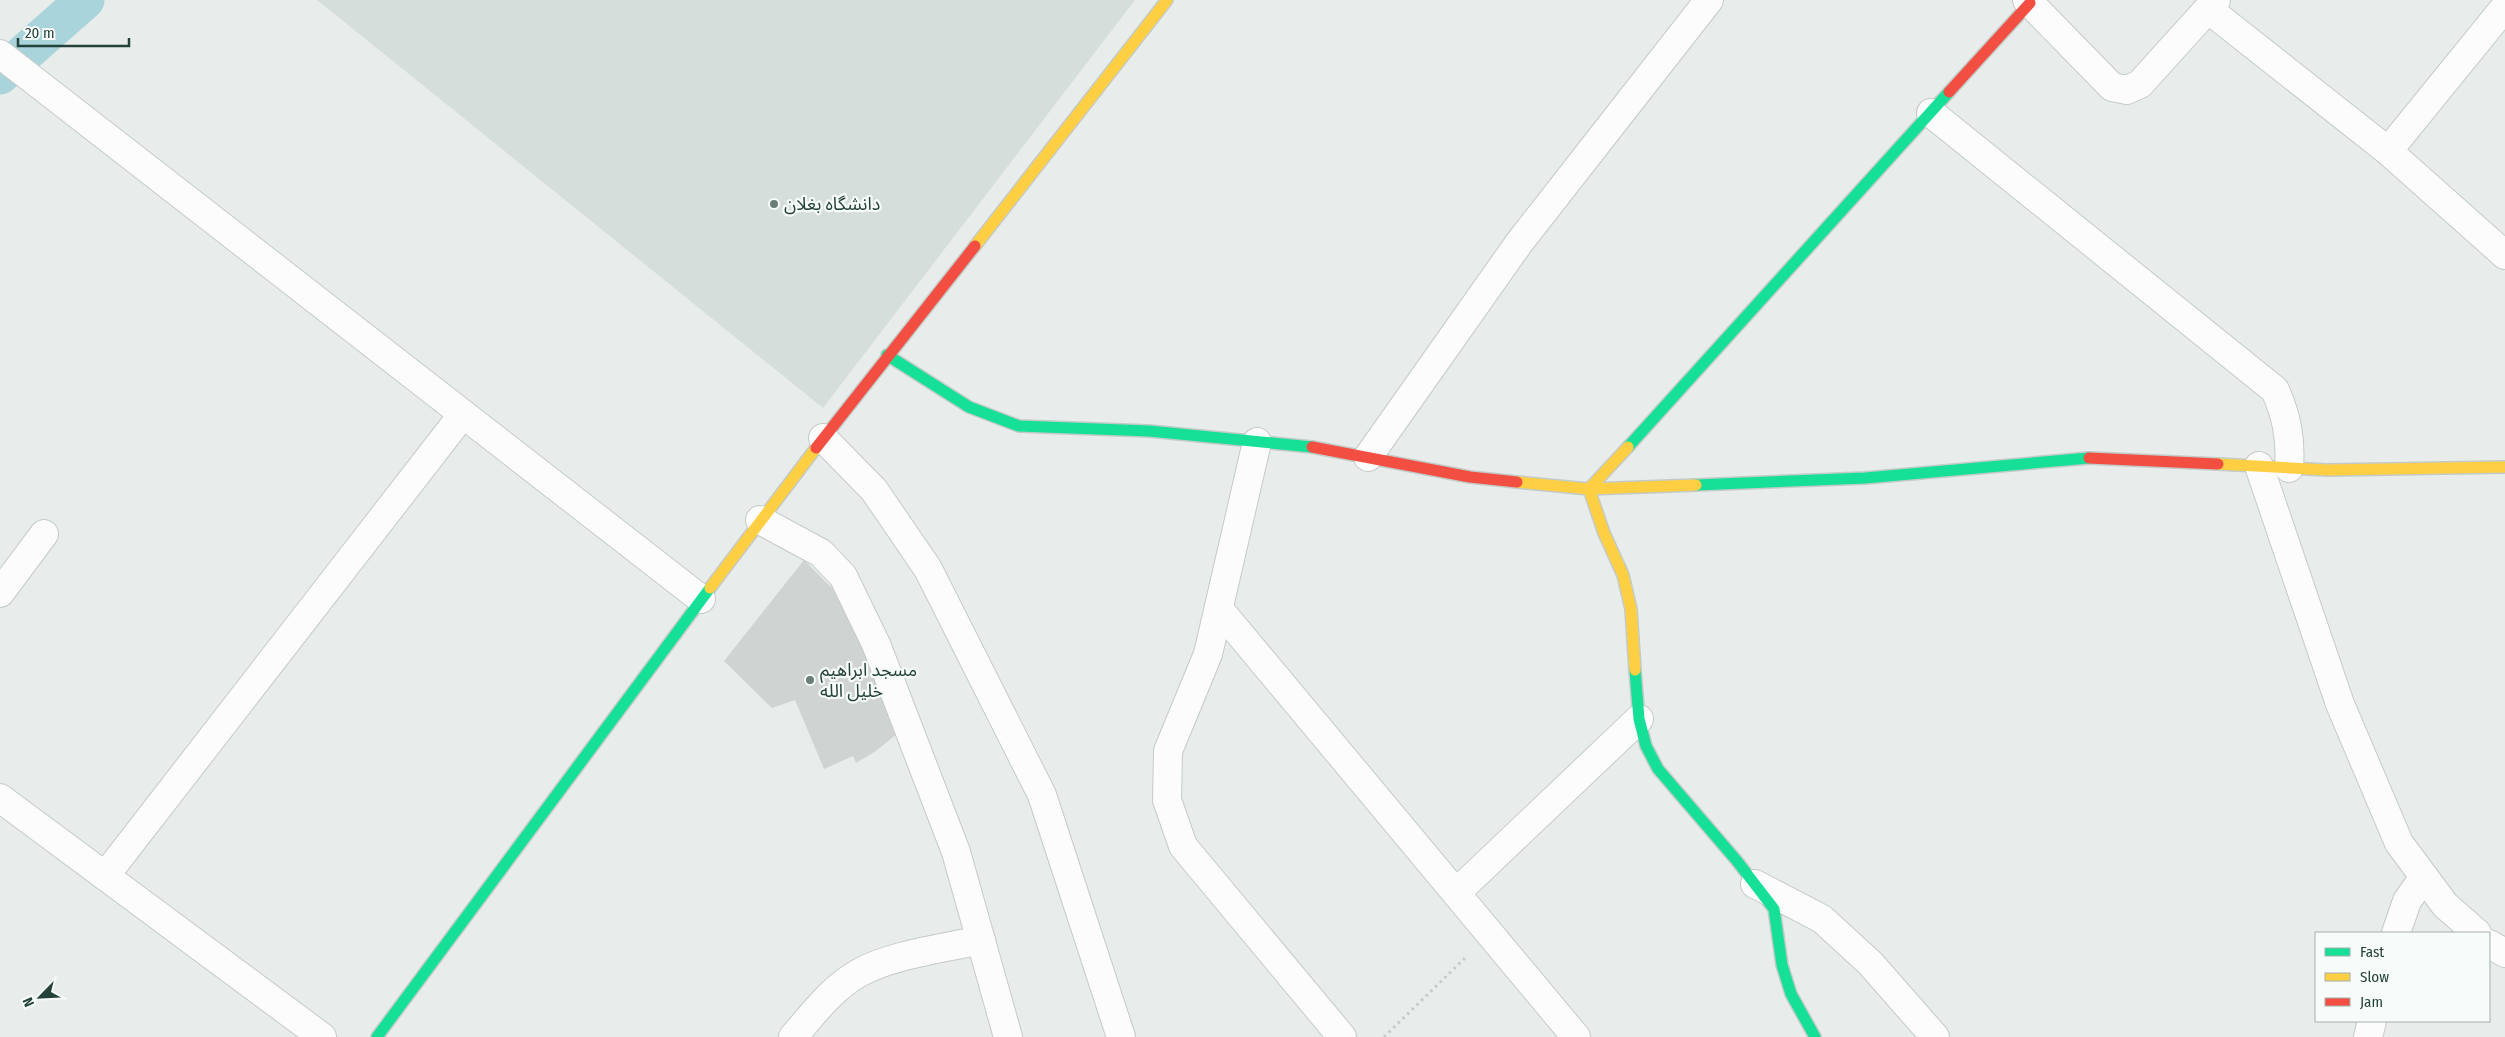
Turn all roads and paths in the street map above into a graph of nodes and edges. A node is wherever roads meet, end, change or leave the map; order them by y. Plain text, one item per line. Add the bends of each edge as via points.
1 (1167, 0) edge
2 (1708, 0) edge
3 (2029, 2) edge
4 (2212, 4) edge
5 (2505, 7) edge
6 (0, 54) edge
7 (1930, 113) junction
8 (2388, 151) junction
9 (2505, 255) edge
10 (887, 355) junction
11 (464, 414) junction
12 (823, 438) junction
13 (1256, 442) junction
14 (1368, 457) junction
15 (2259, 466) junction
16 (2505, 467) edge
17 (2289, 468) junction
18 (1589, 489) junction
19 (760, 520) junction
20 (44, 534) dead end
21 (0, 593) edge
22 (701, 599) junction
23 (1219, 609) junction
24 (1639, 719) junction
25 (0, 798) edge
26 (105, 876) junction
27 (2424, 877) junction
28 (1755, 884) junction
29 (1456, 893) junction
30 (2396, 932) edge
31 (2476, 932) edge
32 (1490, 934) junction
33 (981, 940) junction
34 (2490, 945) edge
35 (2505, 954) edge
36 (2372, 1022) edge
37 (322, 1037) edge
38 (377, 1037) edge
39 (793, 1037) edge
40 (1008, 1037) edge
41 (1121, 1037) edge
42 (1342, 1037) edge
43 (1384, 1037) edge
44 (1576, 1037) edge
45 (1815, 1037) edge
46 (1935, 1037) edge
47 (2368, 1037) edge

1 - 10 street
2 - 14 street via 1519,243
3 - 4 street via 2112,86 2128,90 2140,84
3 - 7 street
4 - 8 street
5 - 8 street
6 - 11 street
7 - 17 street via 2275,390 2285,411 2290,441
7 - 18 street
8 - 9 street
10 - 12 street
10 - 13 street via 969,407 1019,426 1149,431
11 - 22 street
11 - 26 street
12 - 19 street
12 - 41 street via 874,490 928,570 1042,795
13 - 14 street via 1316,447
13 - 23 street
14 - 18 street via 1470,476
15 - 17 street
15 - 18 street via 2099,457 1865,478
15 - 27 street via 2340,704 2399,843
16 - 17 street
18 - 24 street via 1631,609
19 - 22 street
19 - 33 street via 821,553 843,576 876,644 956,852
20 - 21 street
22 - 38 street
23 - 29 street
23 - 42 street via 1208,654 1168,751 1167,800 1183,846
24 - 28 street via 1646,746 1658,769
24 - 29 street
25 - 26 street
26 - 37 street
27 - 30 street via 2407,901
27 - 31 street via 2445,905
28 - 45 street via 1774,909 1782,965 1791,994
28 - 46 street via 1822,919 1870,963
29 - 32 street
32 - 43 path
32 - 44 street
33 - 39 street via 886,961 859,972 836,989
33 - 40 street
34 - 35 street
36 - 47 street

